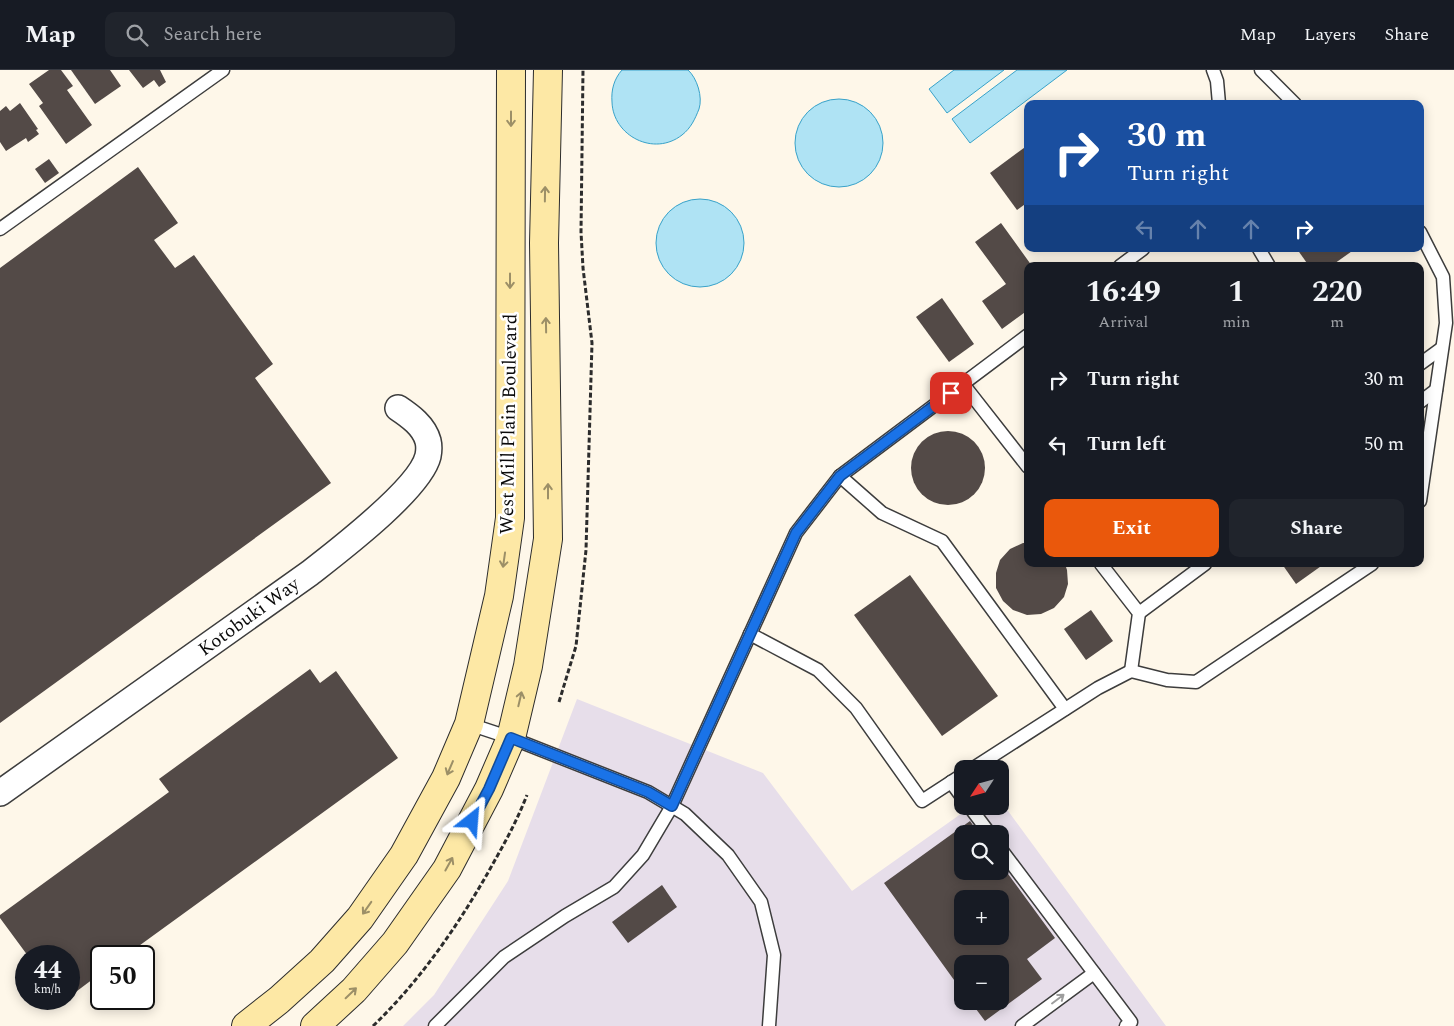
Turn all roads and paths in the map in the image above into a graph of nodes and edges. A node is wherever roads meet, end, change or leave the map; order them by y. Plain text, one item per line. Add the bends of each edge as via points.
1 (224, 70) edge
2 (511, 70) edge
3 (548, 70) edge
4 (583, 70) edge
5 (1213, 70) edge
6 (1261, 70) edge
7 (1219, 100) edge
8 (1292, 100) edge
9 (0, 229) edge
10 (1424, 240) edge
11 (1139, 252) edge
12 (1125, 262) edge
13 (1024, 338) edge
14 (1442, 348) junction
15 (1424, 361) edge
16 (964, 384) junction
17 (1436, 390) junction
18 (1424, 399) edge
19 (398, 408) dead end
20 (1024, 462) edge
21 (1424, 473) edge
22 (840, 476) junction
23 (1103, 567) edge
24 (1201, 567) edge
25 (1368, 567) edge
26 (1139, 613) junction
27 (750, 634) junction
28 (1131, 672) junction
29 (559, 702) dead end
30 (1065, 709) junction
31 (470, 724) junction
32 (511, 738) junction
33 (986, 760) edge
34 (954, 780) edge
35 (951, 782) junction
36 (954, 786) edge
37 (0, 792) edge
38 (527, 795) dead end
39 (672, 806) junction
40 (1009, 860) edge
41 (1094, 973) junction
42 (246, 1026) edge
43 (315, 1026) edge
44 (373, 1026) edge
45 (435, 1026) edge
46 (769, 1026) edge
47 (1022, 1026) edge
48 (1126, 1026) edge

1 - 9 lane
2 -> 31 main road, West Mill Plain Boulevard via 510,518 499,596
32 -> 3 main road, West Mill Plain Boulevard via 528,666 548,540 544,243
4 - 29 path via 581,232 592,343 586,550 576,646
5 - 7 lane
6 - 8 lane
10 - 14 lane via 1443,277 1446,323
11 - 12 lane
13 - 16 lane
14 - 15 lane
14 - 17 lane
16 - 20 lane
16 - 22 lane
17 - 18 lane
17 - 21 lane
19 - 37 street, Kotobuki Way via 425,433 428,456 413,480 377,518 310,573
22 - 27 lane via 796,533
22 - 30 lane via 882,513 942,541
23 - 26 lane
24 - 26 lane
25 - 28 lane via 1196,682
26 - 28 lane
27 - 35 lane via 818,670 856,708 922,802
27 - 39 lane
28 - 30 lane
30 - 33 lane
31 - 32 lane
31 -> 42 main road, West Mill Plain Boulevard via 446,778 404,855 360,918 322,962
32 - 39 lane via 648,792
43 -> 32 main road, West Mill Plain Boulevard via 354,990 395,943 446,869 489,789
34 - 35 lane
35 - 36 lane
38 - 44 path via 478,891 440,948 391,1009
39 - 45 lane via 643,855 614,888 504,957
39 - 46 lane via 728,856 760,902 774,955
40 - 41 lane
47 -> 41 lane
41 - 48 lane via 1131,1022

